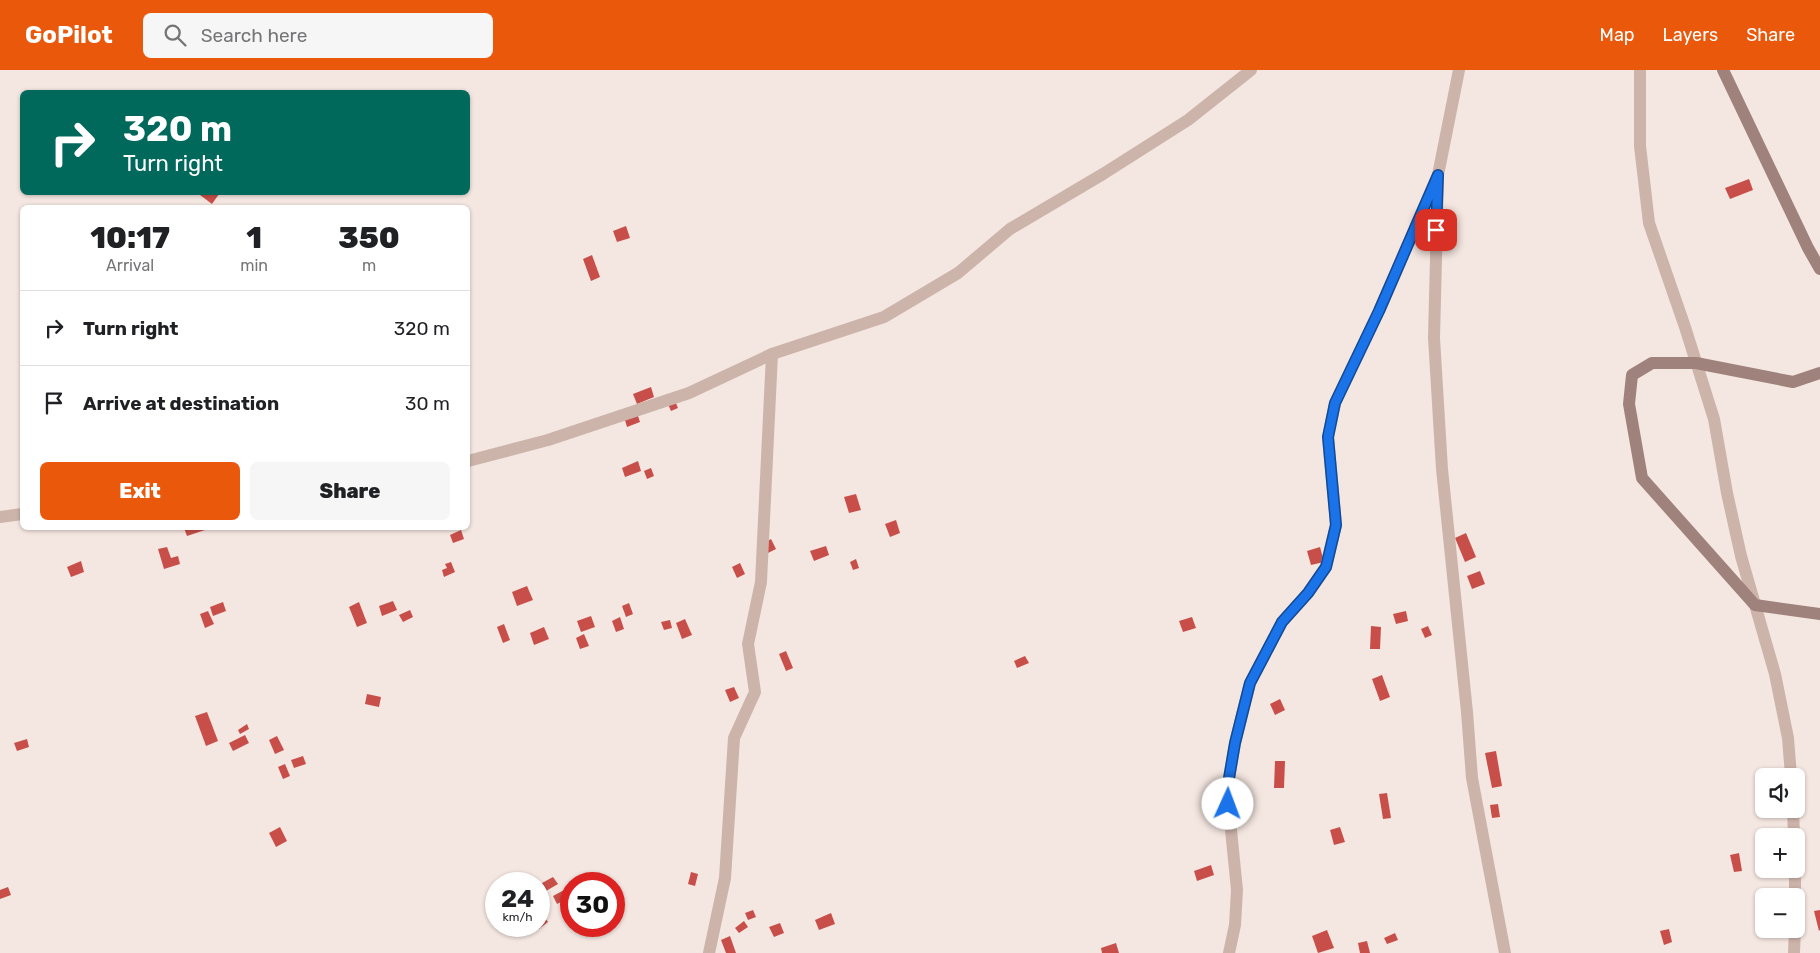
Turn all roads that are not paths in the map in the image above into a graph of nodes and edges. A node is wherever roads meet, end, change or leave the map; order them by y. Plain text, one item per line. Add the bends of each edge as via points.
1 (1251, 70) edge
2 (1459, 70) edge
3 (1640, 70) edge
4 (1723, 70) edge
5 (1438, 175) junction
6 (1820, 269) edge
7 (772, 354) junction
8 (1696, 363) junction
9 (1820, 373) edge
10 (470, 460) edge
11 (20, 514) edge
12 (0, 517) edge
13 (1755, 606) junction
14 (1820, 614) edge
15 (1790, 768) edge
16 (1794, 938) edge
17 (709, 953) edge
18 (1228, 953) edge
19 (1506, 953) edge
20 (1794, 953) edge

1 - 7 street via 1188,120 1010,229 958,272 884,317
2 - 5 street
3 - 8 street via 1640,146 1649,223
4 - 6 street
5 - 18 street via 1335,403 1328,437 1336,525 1326,567 1282,622 1250,683 1227,790 1237,890 1235,925
5 - 19 street via 1434,338 1442,469 1472,778
7 - 10 street via 689,393 548,440
7 - 17 street via 761,582 748,644 756,692 734,738 725,878
8 - 9 street via 1792,382
8 - 13 street via 1714,419 1726,493
8 - 13 street via 1652,363 1632,375 1629,404 1642,478
11 - 12 street
13 - 14 street
13 - 15 street via 1775,674 1787,730
16 - 20 street

